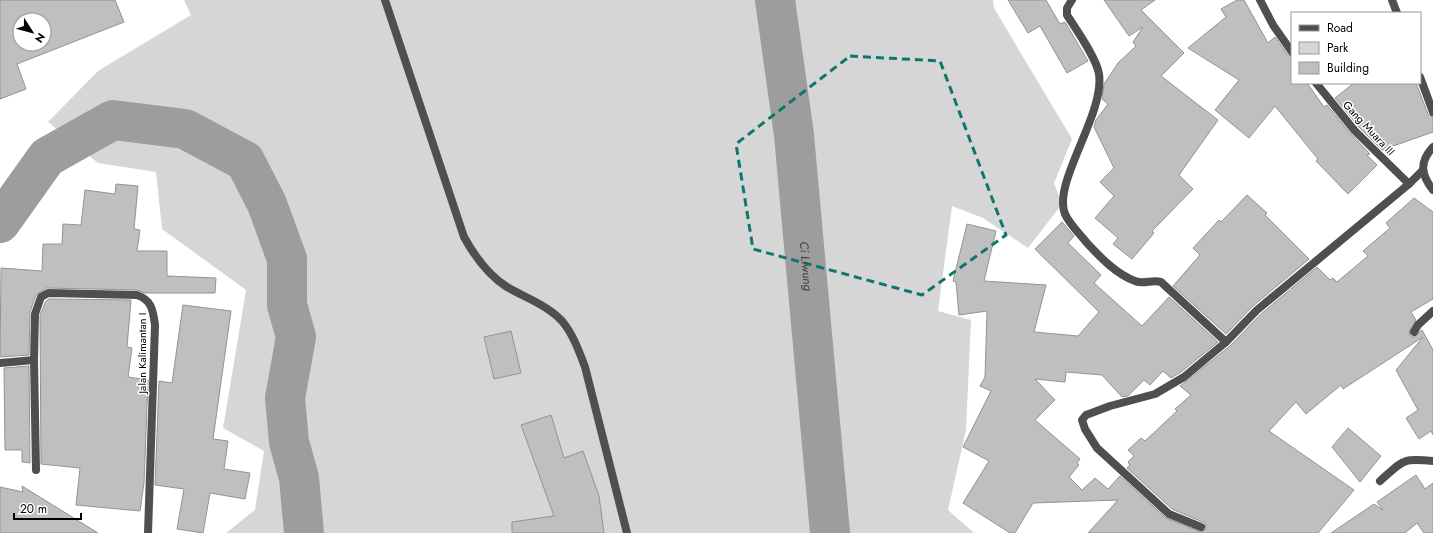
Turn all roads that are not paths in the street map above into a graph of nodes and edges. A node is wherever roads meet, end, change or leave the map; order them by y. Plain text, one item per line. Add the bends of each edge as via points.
1 (385, 0) edge
2 (1072, 0) edge
3 (1260, 0) edge
4 (1392, 0) edge
5 (1397, 12) edge
6 (1291, 51) edge
7 (1421, 80) edge
8 (1317, 84) edge
9 (1433, 112) edge
10 (1433, 146) edge
11 (1422, 171) junction
12 (1409, 184) junction
13 (1433, 190) edge
14 (1433, 311) edge
15 (1414, 332) dead end
16 (1226, 342) junction
17 (34, 360) junction
18 (0, 362) edge
19 (1433, 461) edge
20 (36, 470) dead end
21 (1380, 481) dead end
22 (1202, 527) dead end
23 (148, 533) edge
24 (627, 533) edge

1 - 24 street via 464,237 472,252 482,266 502,283 552,312 575,342 585,368
2 - 16 street via 1067,8 1067,15 1095,62 1099,74 1096,104 1064,194 1064,213 1073,227 1111,266 1129,279 1141,283 1161,282
3 - 6 street
4 - 5 street
7 - 9 street
8 - 12 street, Gang Muara III via 1354,131
10 - 11 street via 1427,154
11 - 12 street
11 - 13 street
12 - 16 street via 1258,310
14 - 15 street
16 - 22 street via 1184,377 1155,394 1103,408 1086,415 1082,420 1097,448 1169,514
17 - 18 street
17 - 20 street, Jalan Kalimantan I
17 - 23 street, Jalan Kalimantan I via 36,314 41,296 48,293 137,295 153,307 155,325
19 - 21 street via 1414,458 1402,461

